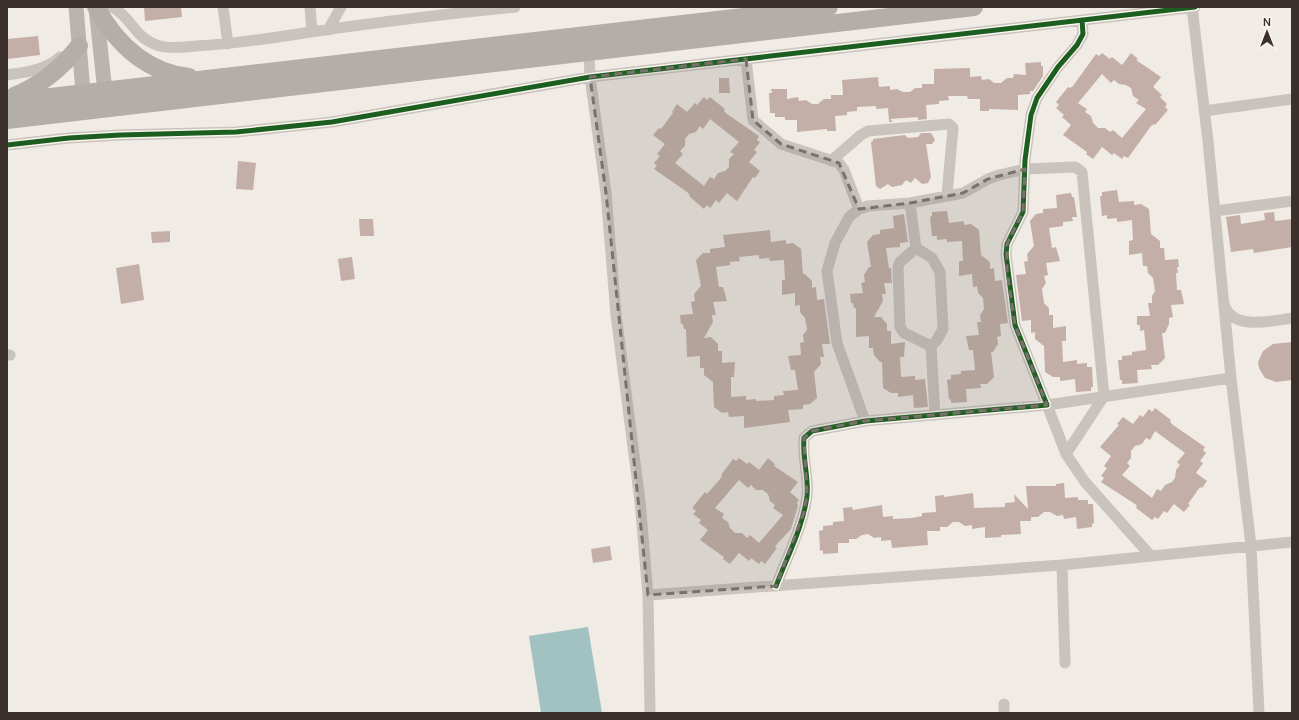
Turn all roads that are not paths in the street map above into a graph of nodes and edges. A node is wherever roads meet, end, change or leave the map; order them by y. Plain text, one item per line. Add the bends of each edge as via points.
1 (76, 7) edge
2 (96, 7) edge
3 (112, 7) edge
4 (223, 7) edge
5 (310, 7) edge
6 (341, 7) edge
7 (516, 7) edge
8 (829, 7) edge
9 (974, 7) edge
10 (1192, 7) edge
11 (1196, 7) edge
12 (503, 8) edge
13 (1082, 20) junction
14 (328, 30) junction
15 (312, 32) junction
16 (79, 41) junction
17 (228, 44) junction
18 (589, 52) junction
19 (746, 59) junction
20 (7, 75) edge
21 (590, 77) junction
22 (203, 79) junction
23 (1292, 99) edge
24 (7, 100) edge
25 (106, 100) junction
26 (84, 102) junction
27 (1204, 112) junction
28 (7, 120) edge
29 (7, 145) edge
30 (831, 161) junction
31 (1025, 169) junction
32 (947, 195) junction
33 (1292, 201) edge
34 (910, 203) junction
35 (859, 209) junction
36 (1215, 211) junction
37 (916, 248) junction
38 (1222, 297) junction
39 (1292, 318) edge
40 (931, 346) junction
41 (1231, 378) junction
42 (1104, 396) junction
43 (1047, 405) junction
44 (935, 415) junction
45 (866, 422) junction
46 (1066, 454) junction
47 (1292, 542) edge
48 (1251, 546) junction
49 (1150, 555) junction
50 (1062, 565) junction
51 (776, 586) junction
52 (648, 595) junction
53 (1065, 663) dead end
54 (650, 713) edge
55 (1259, 713) edge

1 - 16 main road
2 - 22 highway via 112,32 139,59 181,76
2 - 25 main road
3 - 17 street via 123,15 140,36 162,47
4 - 17 street
5 - 15 street
6 - 14 street
7 - 12 street
8 - 22 highway
9 - 18 highway
10 - 11 street
10 - 13 street
10 - 27 street
12 - 14 street
13 - 19 street
13 - 31 street via 1083,34 1037,98 1029,126
14 - 15 street
15 - 17 street
16 - 20 street via 52,64
16 - 24 highway via 55,73
16 - 26 main road
18 - 21 street
18 - 25 highway
19 - 21 street
19 - 30 street via 754,120 781,144
21 - 29 street via 332,122 236,132 120,135
21 - 52 street via 606,193 616,315 640,501
22 - 25 highway
23 - 27 street
24 - 26 highway
25 - 26 highway
26 - 28 highway
27 - 36 street
30 - 32 street via 868,131 949,124 953,128
30 - 35 street via 838,163 844,170
31 - 32 street via 988,179 963,193
31 - 42 street via 1075,167 1082,172
31 - 43 street via 1023,212 1007,244 1007,270 1015,325
32 - 34 street
33 - 36 street
34 - 35 street
34 - 37 street
35 - 45 street via 843,226 827,271 837,343
36 - 38 street
37 - 40 street via 932,258 940,272 943,329
37 - 40 street via 898,267 900,327 904,333
38 - 39 street via 1224,306 1240,320 1250,322
38 - 41 street
40 - 44 street
41 - 42 street
41 - 48 street
42 - 43 street
42 - 46 street
43 - 44 street
43 - 46 street
44 - 45 street
45 - 51 street via 812,431 804,438 807,495 797,533
46 - 49 street via 1085,482
47 - 48 street
48 - 49 street
48 - 55 street
49 - 50 street
50 - 51 street
50 - 53 street
51 - 52 street
52 - 54 street

